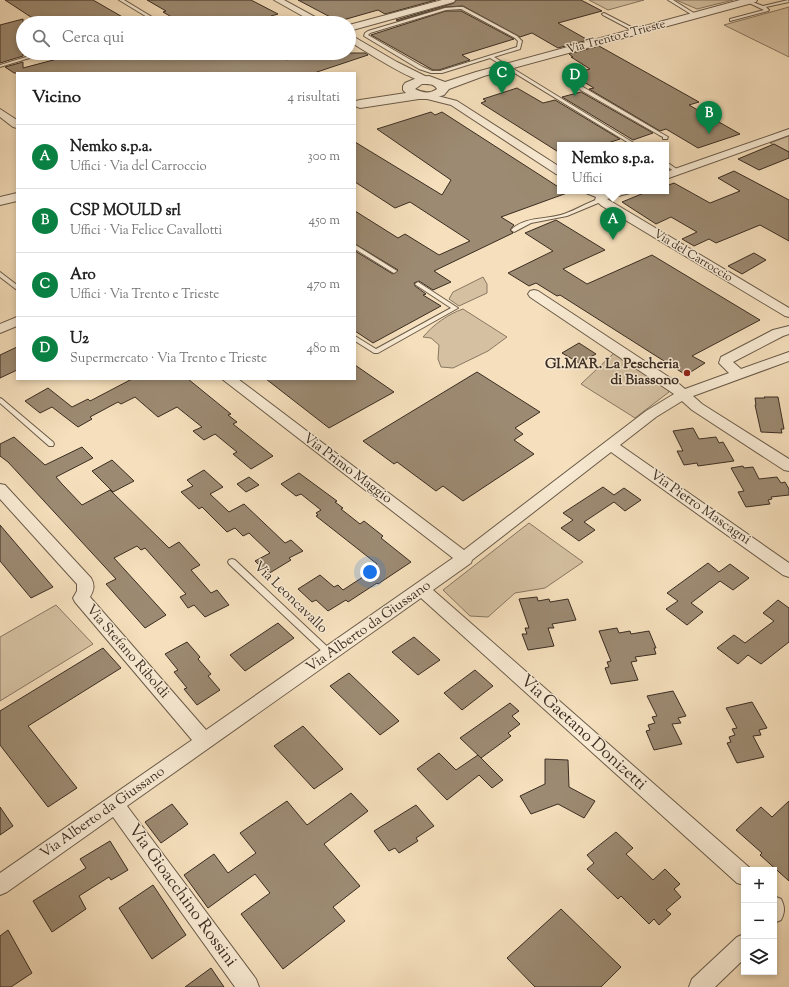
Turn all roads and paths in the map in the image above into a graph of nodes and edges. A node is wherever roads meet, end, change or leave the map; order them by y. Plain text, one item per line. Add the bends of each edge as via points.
1 (121, 0) edge
2 (278, 0) edge
3 (452, 0) edge
4 (670, 0) edge
5 (750, 1) edge
6 (789, 1) edge
7 (763, 7) junction
8 (604, 14) dead end
9 (695, 15) junction
10 (148, 16) edge
11 (309, 16) edge
12 (731, 20) dead end
13 (356, 26) edge
14 (636, 31) junction
15 (356, 42) edge
16 (491, 57) junction
17 (20, 60) edge
18 (394, 64) junction
19 (0, 66) edge
20 (507, 67) junction
21 (436, 84) junction
22 (409, 86) junction
23 (581, 88) dead end
24 (423, 96) junction
25 (454, 104) junction
26 (358, 105) edge
27 (0, 112) edge
28 (16, 124) edge
29 (789, 132) edge
30 (665, 138) dead end
31 (630, 142) edge
32 (669, 166) edge
33 (557, 170) edge
34 (679, 172) junction
35 (669, 175) edge
36 (595, 194) edge
37 (616, 194) edge
38 (16, 197) edge
39 (601, 198) junction
40 (0, 201) edge
41 (514, 230) dead end
42 (356, 249) edge
43 (394, 271) dead end
44 (0, 274) edge
45 (418, 284) dead end
46 (16, 287) edge
47 (534, 294) dead end
48 (789, 313) edge
49 (16, 321) edge
50 (0, 329) edge
51 (789, 330) edge
52 (356, 339) edge
53 (789, 356) edge
54 (739, 375) junction
55 (230, 380) edge
56 (684, 394) junction
57 (0, 400) edge
58 (51, 444) dead end
59 (610, 445) junction
60 (789, 466) edge
61 (0, 488) edge
62 (465, 559) junction
63 (232, 562) dead end
64 (789, 571) edge
65 (422, 590) junction
66 (330, 654) junction
67 (204, 741) junction
68 (115, 806) junction
69 (741, 873) edge
70 (0, 885) edge
71 (741, 947) edge
72 (248, 987) edge
73 (700, 987) edge

1 - 10 lane
2 - 11 street
3 - 13 street
4 - 9 lane
5 - 7 lane
5 - 9 street, Via Trento e Trieste
6 - 7 lane
7 - 12 lane via 767,10
8 - 14 lane
9 - 14 street, Via Trento e Trieste
14 - 20 street, Via Trento e Trieste
15 - 18 street
16 - 16 lane via 519,48 520,41 512,34 462,8 446,9 366,34 431,72 440,72
16 - 20 lane
17 - 19 lane
18 - 21 street
18 - 22 street
20 - 21 street, Via Trento e Trieste
20 - 31 lane
21 - 22 street, Via Trento e Trieste via 414,82
21 - 24 street, Via Trento e Trieste via 437,94
21 - 25 street
22 - 24 street via 413,93
22 - 26 street, Via Trento e Trieste via 397,93
23 - 30 lane
24 - 25 street
24 - 26 street, Via Trento e Trieste
25 - 33 street
27 - 28 street
29 - 34 street
32 - 34 lane
34 - 35 street
36 - 39 street, Via del Carroccio
37 - 39 street
38 - 40 street
39 - 41 lane via 560,217 518,226
39 - 48 street, Via del Carroccio
42 - 43 lane
44 - 46 lane
45 - 52 lane via 455,308 376,352
47 - 56 street
49 - 50 street
51 - 54 street via 778,333 726,360
53 - 54 street, Via Alberto da Giussano
54 - 56 street, Via Alberto da Giussano
55 - 62 street, Via Primo Maggio
56 - 59 street, Via Alberto da Giussano via 651,414
56 - 60 street via 697,407
57 - 58 lane
59 - 62 street, Via Alberto da Giussano
59 - 64 street, Via Pietro Mascagni
61 - 67 street, Via Stefano Riboldi via 85,582 85,591 81,598
62 - 65 street, Via Alberto da Giussano
63 - 66 lane, Via Leoncavallo
65 - 66 street, Via Alberto da Giussano
65 - 69 street, Via Gaetano Donizetti
66 - 67 street, Via Alberto da Giussano
67 - 68 street, Via Alberto da Giussano
68 - 70 street, Via Alberto da Giussano
68 - 72 street, Via Gioacchino Rossini
71 - 73 street

